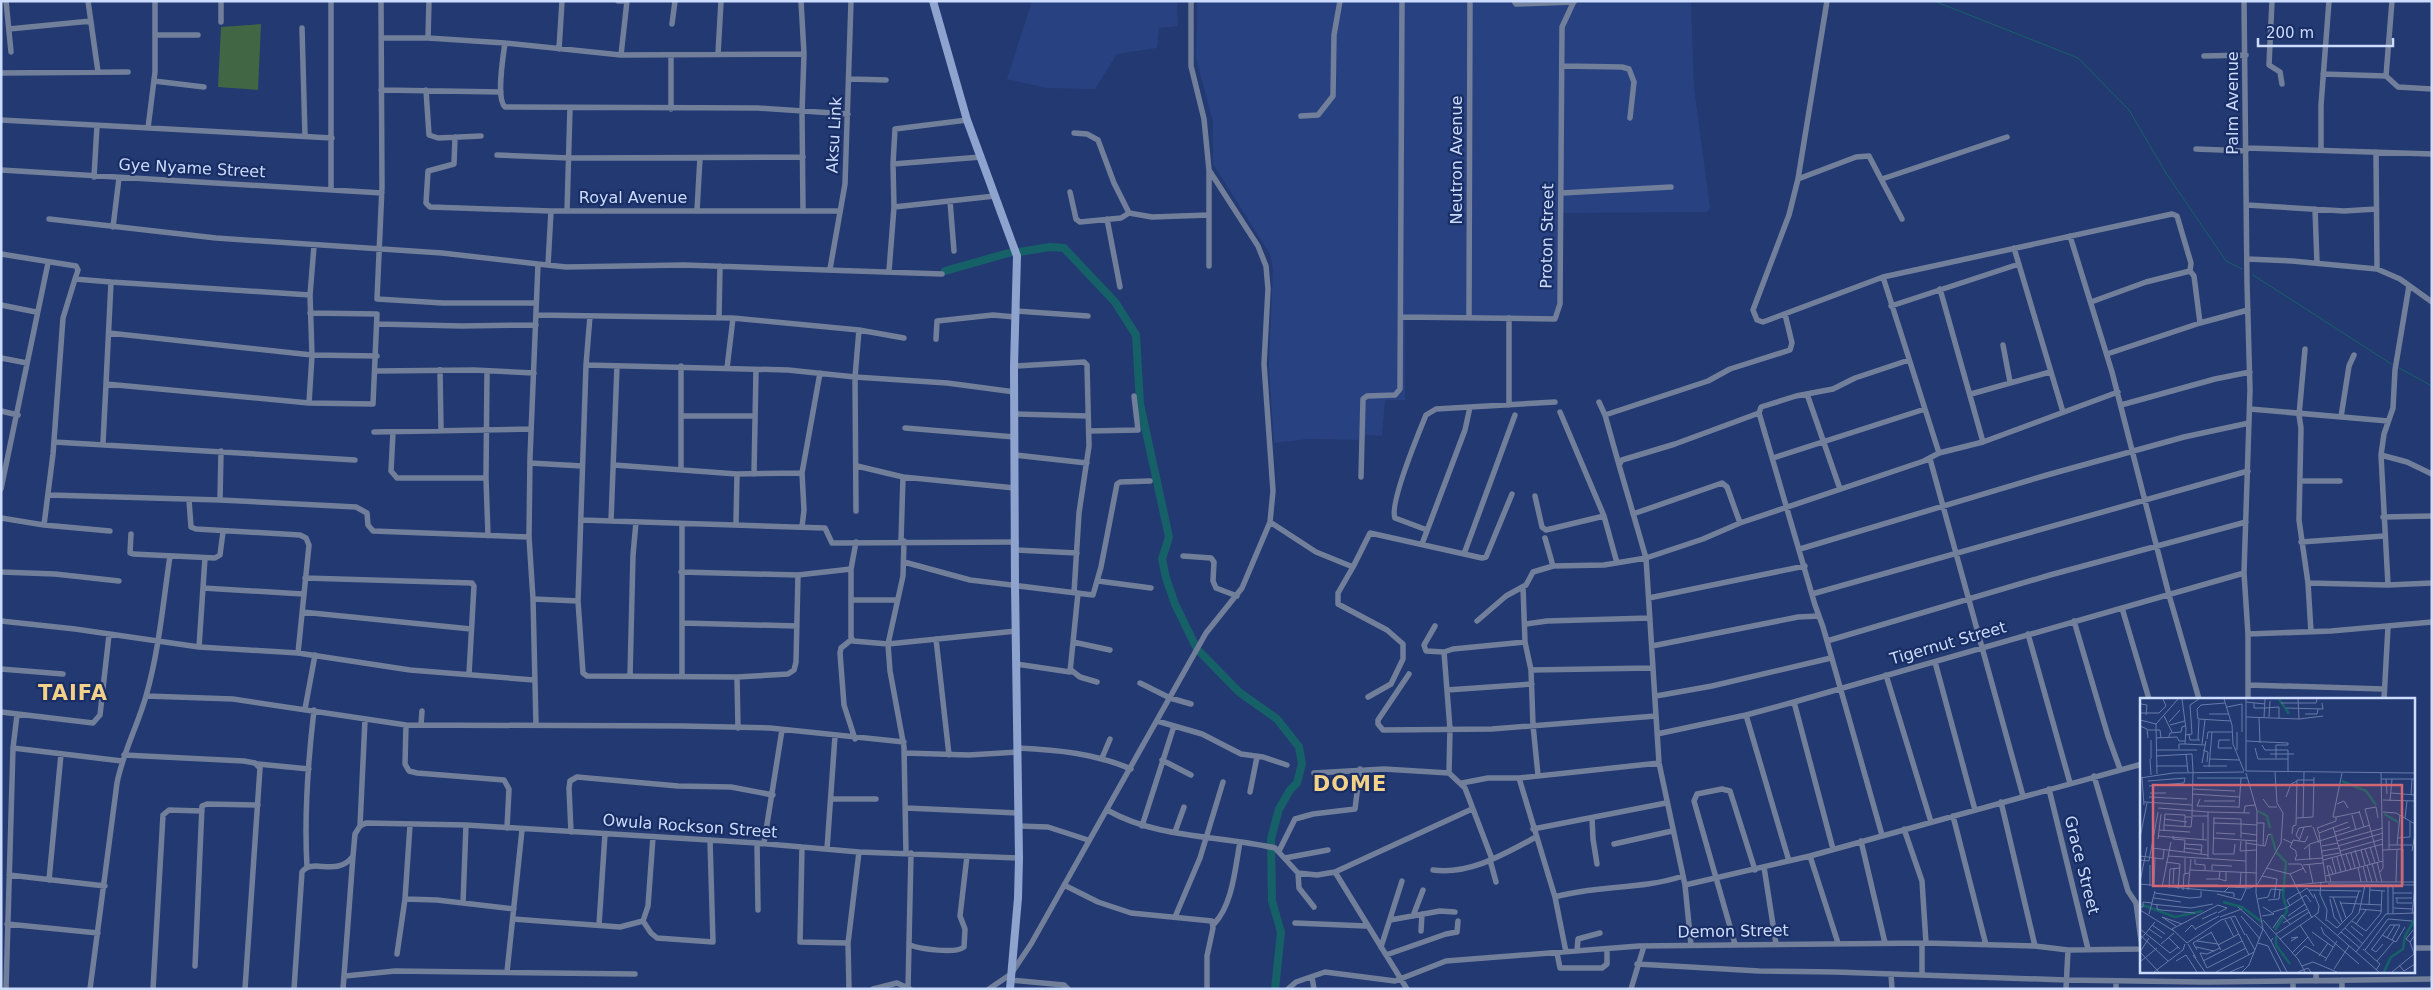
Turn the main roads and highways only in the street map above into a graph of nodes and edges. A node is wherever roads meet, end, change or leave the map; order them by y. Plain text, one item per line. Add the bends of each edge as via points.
1 (932, 1) edge
2 (1010, 989) edge

1 - 2 main road via 967,120 1016,248 1015,586 1019,858

